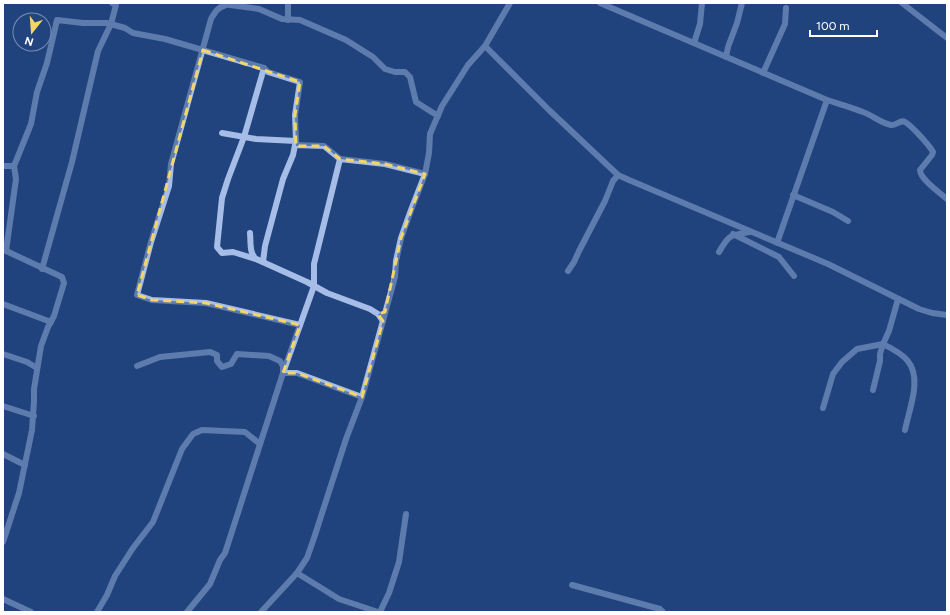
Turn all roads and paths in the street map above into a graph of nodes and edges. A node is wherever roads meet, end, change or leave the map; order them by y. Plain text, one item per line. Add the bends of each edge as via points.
1 (112, 3) edge
2 (288, 3) edge
3 (510, 3) edge
4 (600, 3) edge
5 (701, 3) edge
6 (742, 3) edge
7 (902, 3) edge
8 (224, 4) edge
9 (786, 8) dead end
10 (288, 20) junction
11 (111, 24) junction
12 (947, 38) edge
13 (694, 43) junction
14 (485, 46) junction
15 (203, 50) junction
16 (726, 57) junction
17 (264, 68) junction
18 (763, 73) junction
19 (827, 100) junction
20 (438, 116) junction
21 (222, 133) dead end
22 (244, 137) junction
23 (295, 143) junction
24 (340, 159) junction
25 (3, 166) edge
26 (14, 166) junction
27 (425, 174) junction
28 (618, 174) junction
29 (794, 196) junction
30 (947, 199) edge
31 (848, 221) dead end
32 (752, 232) junction
33 (250, 233) dead end
34 (733, 234) junction
35 (777, 243) junction
36 (5, 250) edge
37 (719, 252) dead end
38 (261, 261) junction
39 (42, 269) junction
40 (568, 271) dead end
41 (794, 276) dead end
42 (314, 286) junction
43 (898, 299) junction
44 (3, 304) edge
45 (385, 312) junction
46 (378, 314) junction
47 (947, 315) edge
48 (382, 320) junction
49 (51, 322) junction
50 (300, 325) junction
51 (883, 344) junction
52 (3, 354) edge
53 (137, 366) dead end
54 (37, 368) junction
55 (283, 373) junction
56 (873, 390) dead end
57 (362, 396) junction
58 (3, 406) edge
59 (823, 408) dead end
60 (34, 416) junction
61 (905, 430) dead end
62 (260, 444) junction
63 (3, 454) edge
64 (25, 465) junction
65 (406, 514) dead end
66 (3, 542) edge
67 (297, 573) junction
68 (572, 585) dead end
69 (3, 599) edge
70 (31, 612) edge
71 (97, 612) edge
72 (187, 612) edge
73 (261, 612) edge
74 (379, 612) edge
75 (663, 612) edge

1 - 11 street via 116,4
2 - 10 street
3 - 14 street
4 - 13 street
5 - 13 street via 700,24
6 - 16 street
7 - 12 street
8 - 10 street via 259,9
8 - 15 street via 214,12
9 - 18 street via 785,24
10 - 20 street via 300,20 346,40 373,57 385,69 405,72 410,77 416,102
11 - 15 street via 133,33
11 - 26 street via 57,20 31,124
11 - 39 street via 98,51 72,162
13 - 16 street
14 - 20 street via 468,65
14 - 28 street
15 - 17 street
15 - 50 street via 171,164 169,186 137,295 152,300 206,303
16 - 18 street
17 - 22 street
17 - 23 street via 268,72 300,82 295,116
18 - 19 street
19 - 29 street
19 - 30 street via 891,125 904,121 909,125 933,152 920,173
20 - 27 street via 430,134
21 - 22 street
22 - 23 street
22 - 38 street via 222,198 217,247 222,253 233,252
23 - 24 street via 324,146
23 - 38 street via 282,179
24 - 27 street via 385,164
24 - 42 street via 314,264
25 - 26 street
26 - 36 street via 16,179
27 - 45 street via 401,238 395,277
28 - 32 street
28 - 40 street
29 - 31 street
29 - 35 street
32 - 34 street
32 - 35 street
33 - 38 street via 251,252
34 - 37 street
34 - 41 street via 779,257
35 - 43 street via 833,266
36 - 39 street
38 - 42 street
39 - 49 street via 62,277 64,283
42 - 46 street
42 - 50 street
43 - 47 street via 919,309
43 - 51 street
44 - 49 street
45 - 46 street
45 - 48 street
46 - 48 street
48 - 57 street
49 - 54 street via 44,338
50 - 55 street
51 - 56 street
51 - 59 street via 857,349 842,362 833,374
51 - 61 street via 897,351 913,370 914,394
52 - 54 street
53 - 55 street via 160,357 210,352 217,355 217,361 222,367 231,364 237,354 272,357 280,361
54 - 60 street
55 - 57 street via 297,373
55 - 62 street
57 - 67 street via 307,558
58 - 60 street
60 - 64 street
62 - 71 street via 245,432 202,430 193,434 182,449 153,522 118,570
62 - 72 street via 224,553 210,584
63 - 64 street
64 - 66 street via 17,502
65 - 74 street via 399,562 389,593
67 - 73 street
67 - 74 street via 334,597
68 - 75 street via 660,609
69 - 70 street

